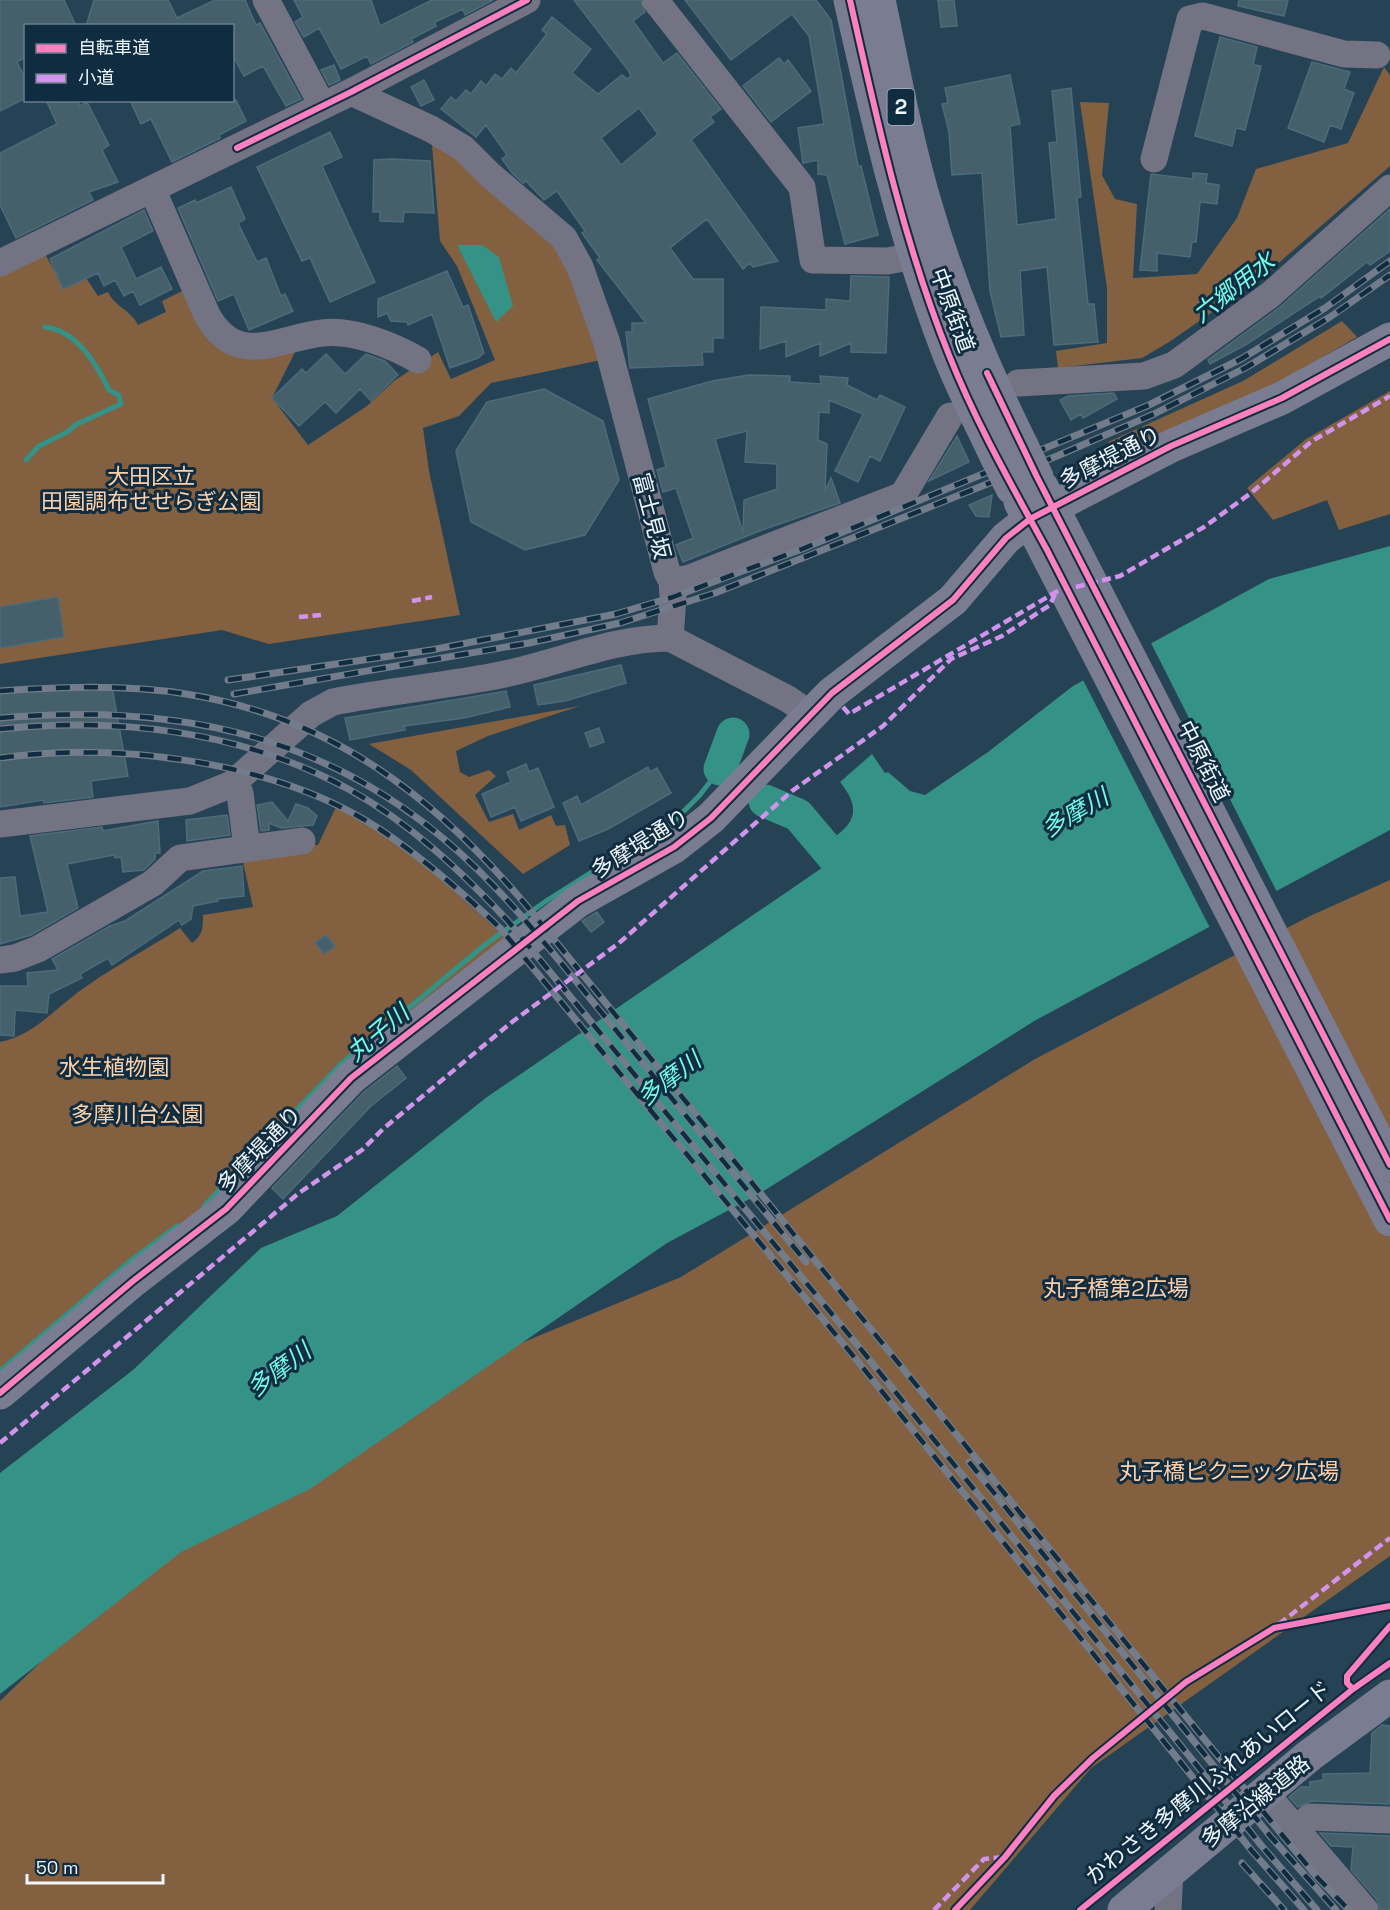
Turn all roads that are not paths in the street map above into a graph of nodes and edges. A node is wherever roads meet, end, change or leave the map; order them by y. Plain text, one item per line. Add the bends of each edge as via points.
1 (266, 0) edge
2 (527, 0) edge
3 (655, 0) edge
4 (850, 0) edge
5 (879, 0) edge
6 (1205, 8) edge
7 (1377, 55) dead end
8 (351, 93) junction
9 (322, 105) junction
10 (1154, 159) dead end
11 (1390, 188) edge
12 (153, 191) junction
13 (3, 254) edge
14 (915, 256) junction
15 (1390, 339) edge
16 (418, 360) dead end
17 (1018, 383) dead end
18 (950, 416) dead end
19 (1009, 451) junction
20 (1041, 513) junction
21 (1058, 543) junction
22 (672, 581) junction
23 (670, 638) junction
24 (811, 715) junction
25 (232, 784) junction
26 (0, 824) edge
27 (302, 841) dead end
28 (247, 848) junction
29 (0, 960) edge
30 (1390, 1165) edge
31 (1390, 1220) edge
32 (0, 1393) edge
33 (1390, 1696) edge
34 (1265, 1793) junction
35 (1390, 1820) edge
36 (1296, 1830) junction
37 (1170, 1870) junction
38 (1124, 1910) edge
39 (1168, 1910) edge
40 (1365, 1910) edge

1 - 9 street
2 - 8 street
3 - 14 street via 802,187 813,260 887,261
4 - 14 main road, 中原街道 / 2 via 887,160
5 - 19 main road, 中原街道 / 2 via 905,127 928,213
6 - 7 street via 1344,54
6 - 10 street via 1190,19
8 - 9 street
8 - 22 street, 富士見坂 via 463,148 564,238 580,267 606,340
9 - 12 street
11 - 17 street via 1270,295 1174,365 1144,376
12 - 13 street
12 - 16 street via 207,315 215,329 228,339 265,348 323,332 375,340
14 - 19 main road, 中原街道 / 2 via 948,354
15 - 20 main road, 多摩堤通り via 1282,398 1171,446
18 - 22 street via 903,495 687,579
19 - 20 main road, 中原街道 / 2, bridge
20 - 21 main road, 中原街道 / 2
20 - 24 main road, 多摩堤通り via 1006,538 953,600 841,685
21 - 30 main road, 中原街道 / 2
21 - 31 main road, 中原街道 / 2
22 - 23 street
23 - 24 street via 788,699
23 - 25 street via 650,638 577,653 500,675 333,702 311,714
24 - 32 main road, 多摩堤通り via 693,833 578,901 351,1078 226,1209
25 - 26 street via 190,801
25 - 28 street via 240,794
27 - 28 street
28 - 29 street via 180,858 153,883 38,949
33 - 34 main road, 多摩沿線道路
34 - 36 street
34 - 37 main road, 多摩沿線道路
35 - 36 street via 1310,1817
36 - 40 street
37 - 38 main road, 多摩沿線道路
37 - 39 street

